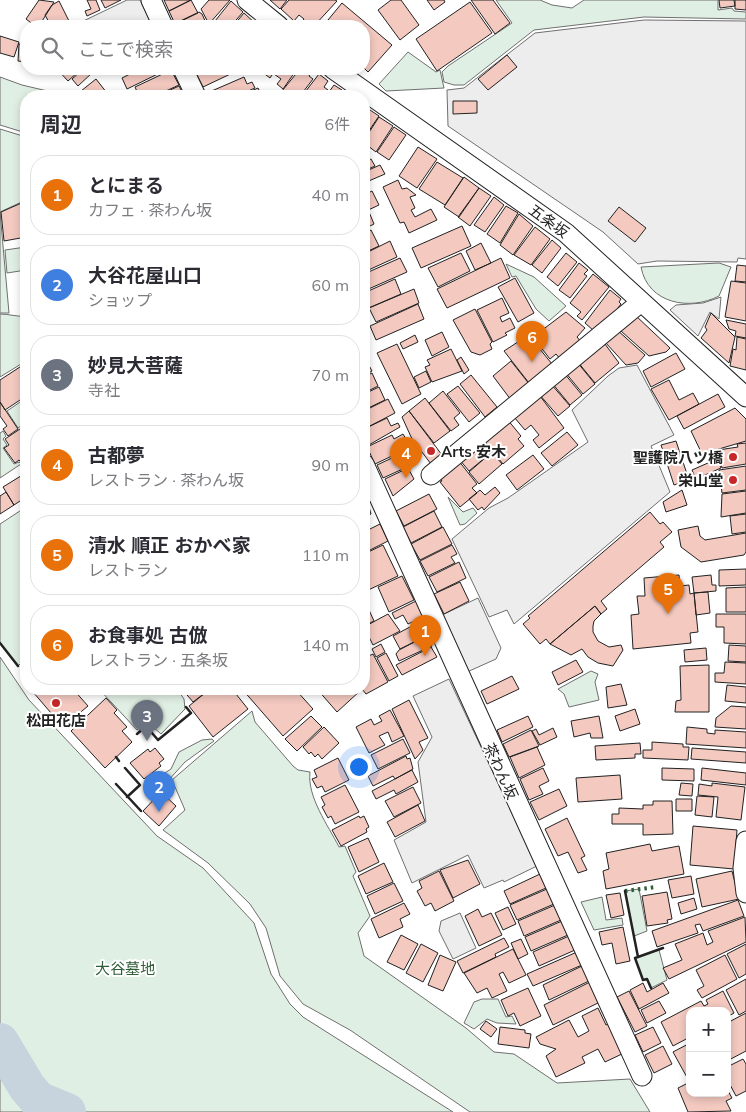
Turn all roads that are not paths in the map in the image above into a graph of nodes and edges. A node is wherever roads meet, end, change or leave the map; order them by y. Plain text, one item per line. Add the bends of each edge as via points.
1 (151, 0) edge
2 (247, 0) edge
3 (161, 20) edge
4 (272, 20) edge
5 (186, 75) edge
6 (342, 75) edge
7 (193, 90) edge
8 (363, 90) edge
9 (370, 95) edge
10 (641, 302) junction
11 (746, 397) edge
12 (431, 475) dead end
13 (370, 477) edge
14 (746, 841) edge
15 (746, 893) edge
16 (642, 1076) dead end

1 - 3 street
2 - 4 street
5 - 7 street
6 - 8 street, 五条坂
9 - 10 street, 五条坂 via 566,233
10 - 11 street, 五条坂
10 - 12 street
13 - 16 street, 茶わん坂
14 - 15 street via 743,868

